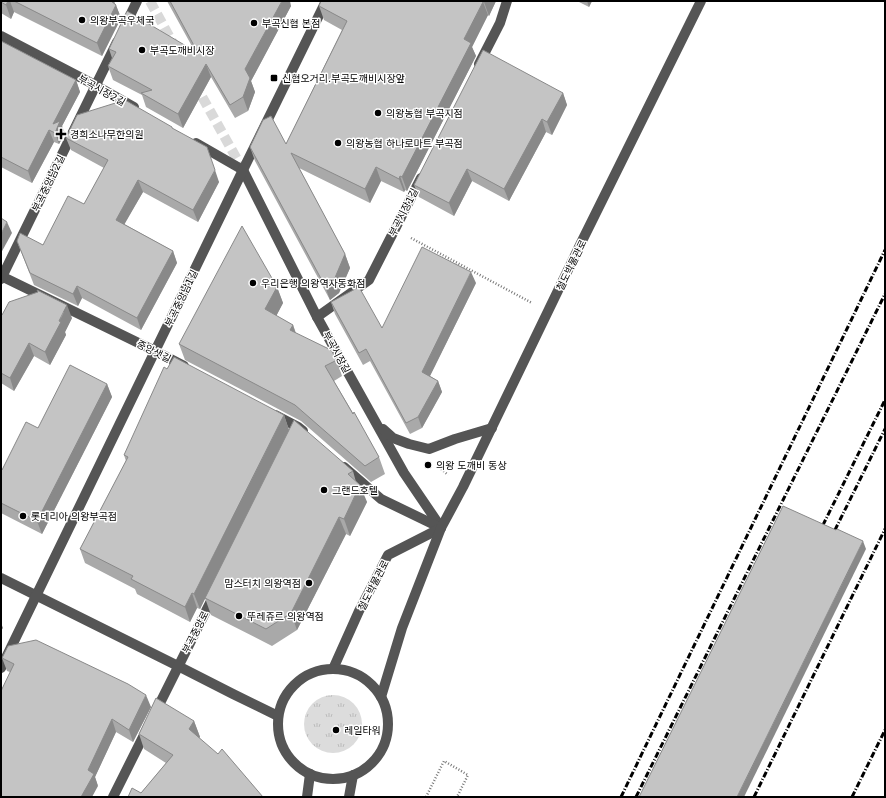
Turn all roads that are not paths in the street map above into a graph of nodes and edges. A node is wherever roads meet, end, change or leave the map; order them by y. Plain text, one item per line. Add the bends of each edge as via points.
1 (137, 1) edge
2 (326, 1) edge
3 (507, 1) edge
4 (701, 1) edge
5 (1, 36) edge
6 (475, 73) edge
7 (95, 85) junction
8 (142, 112) edge
9 (189, 140) edge
10 (243, 170) junction
11 (424, 172) edge
12 (1, 277) edge
13 (317, 317) junction
14 (155, 351) junction
15 (189, 369) edge
16 (264, 409) edge
17 (377, 424) junction
18 (492, 428) junction
19 (310, 437) edge
20 (339, 463) edge
21 (441, 528) junction
22 (1, 578) edge
23 (217, 589) edge
24 (37, 596) junction
25 (178, 666) junction
26 (1, 668) edge
27 (333, 669) junction
28 (382, 697) junction
29 (278, 716) junction
30 (310, 774) junction
31 (353, 775) junction
32 (113, 797) edge
33 (307, 797) edge
34 (349, 797) edge

1 - 7 street, 부곡중앙남2길
2 - 10 street, 부곡중앙남1길
3 - 6 street via 500,23
4 - 18 street, 철도박물관로
5 - 7 street, 부곡시장2길
7 - 8 street, 부곡시장2길
7 - 12 street, 부곡중앙남2길
9 - 10 street
10 - 13 street, 부곡시장길
10 - 14 street, 부곡중앙남1길
11 - 13 street, 부곡시장1길 via 369,280
12 - 14 street, 중앙샛길
13 - 17 street, 부곡시장길
14 - 15 street, 중앙샛길
14 - 24 street, 부곡중앙남1길
16 - 19 street via 296,431
17 - 18 street via 393,438 429,449
17 - 21 street, 부곡시장길 via 404,474
18 - 21 street, 철도박물관로
20 - 21 street via 381,499
21 - 27 street, 철도박물관로 via 388,555
21 - 28 street, 철도박물관로 via 402,628
22 - 24 street, 부곡중앙로
23 - 25 street, 부곡중앙로
24 - 25 street, 부곡중앙로
24 - 26 street, 부곡중앙남1길
25 - 29 street, 부곡중앙로
25 - 32 street
27 - 28 street via 352,672 369,682
27 - 29 street via 314,672 297,682 284,698
28 - 31 street via 387,712 388,728 385,743 367,768
29 - 30 street via 282,744 298,766
30 - 31 street via 326,778
30 - 33 street
31 - 34 street

